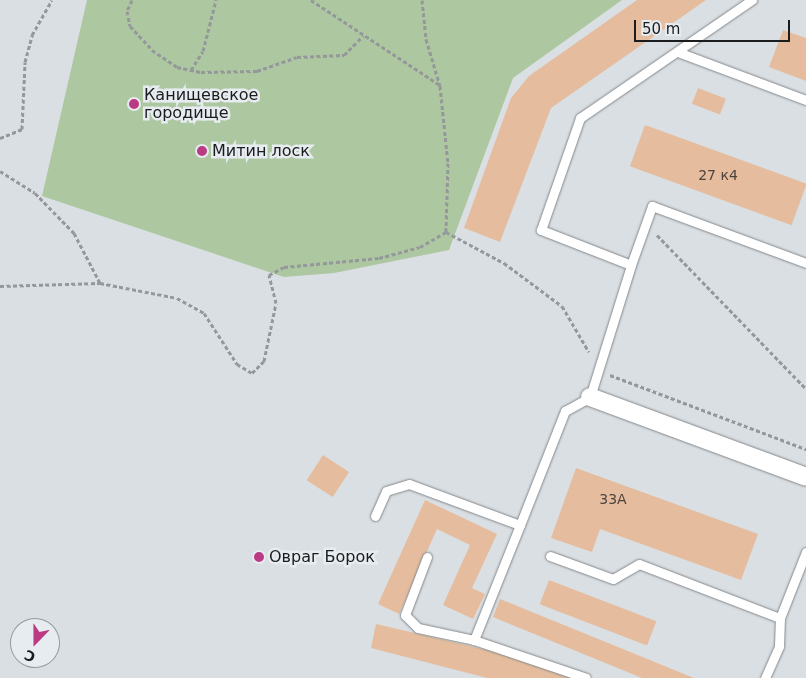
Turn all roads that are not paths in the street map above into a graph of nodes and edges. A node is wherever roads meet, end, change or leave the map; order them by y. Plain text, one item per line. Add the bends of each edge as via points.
1 (752, 0) edge
2 (678, 52) junction
3 (806, 100) edge
4 (806, 263) edge
5 (631, 265) junction
6 (590, 397) junction
7 (806, 477) edge
8 (375, 516) dead end
9 (520, 525) junction
10 (806, 552) edge
11 (427, 556) dead end
12 (550, 556) dead end
13 (780, 618) junction
14 (474, 640) junction
15 (586, 678) edge
16 (765, 678) edge

1 - 2 lane
2 - 3 lane
2 - 5 lane via 580,118 541,230
4 - 5 lane via 652,206
5 - 6 lane
6 - 7 street
6 - 9 lane via 565,411
8 - 9 lane via 386,491 409,484
9 - 14 lane
10 - 13 lane
11 - 14 lane via 405,615 418,628
12 - 13 lane via 613,579 639,564
13 - 16 lane via 779,646
14 - 15 lane

